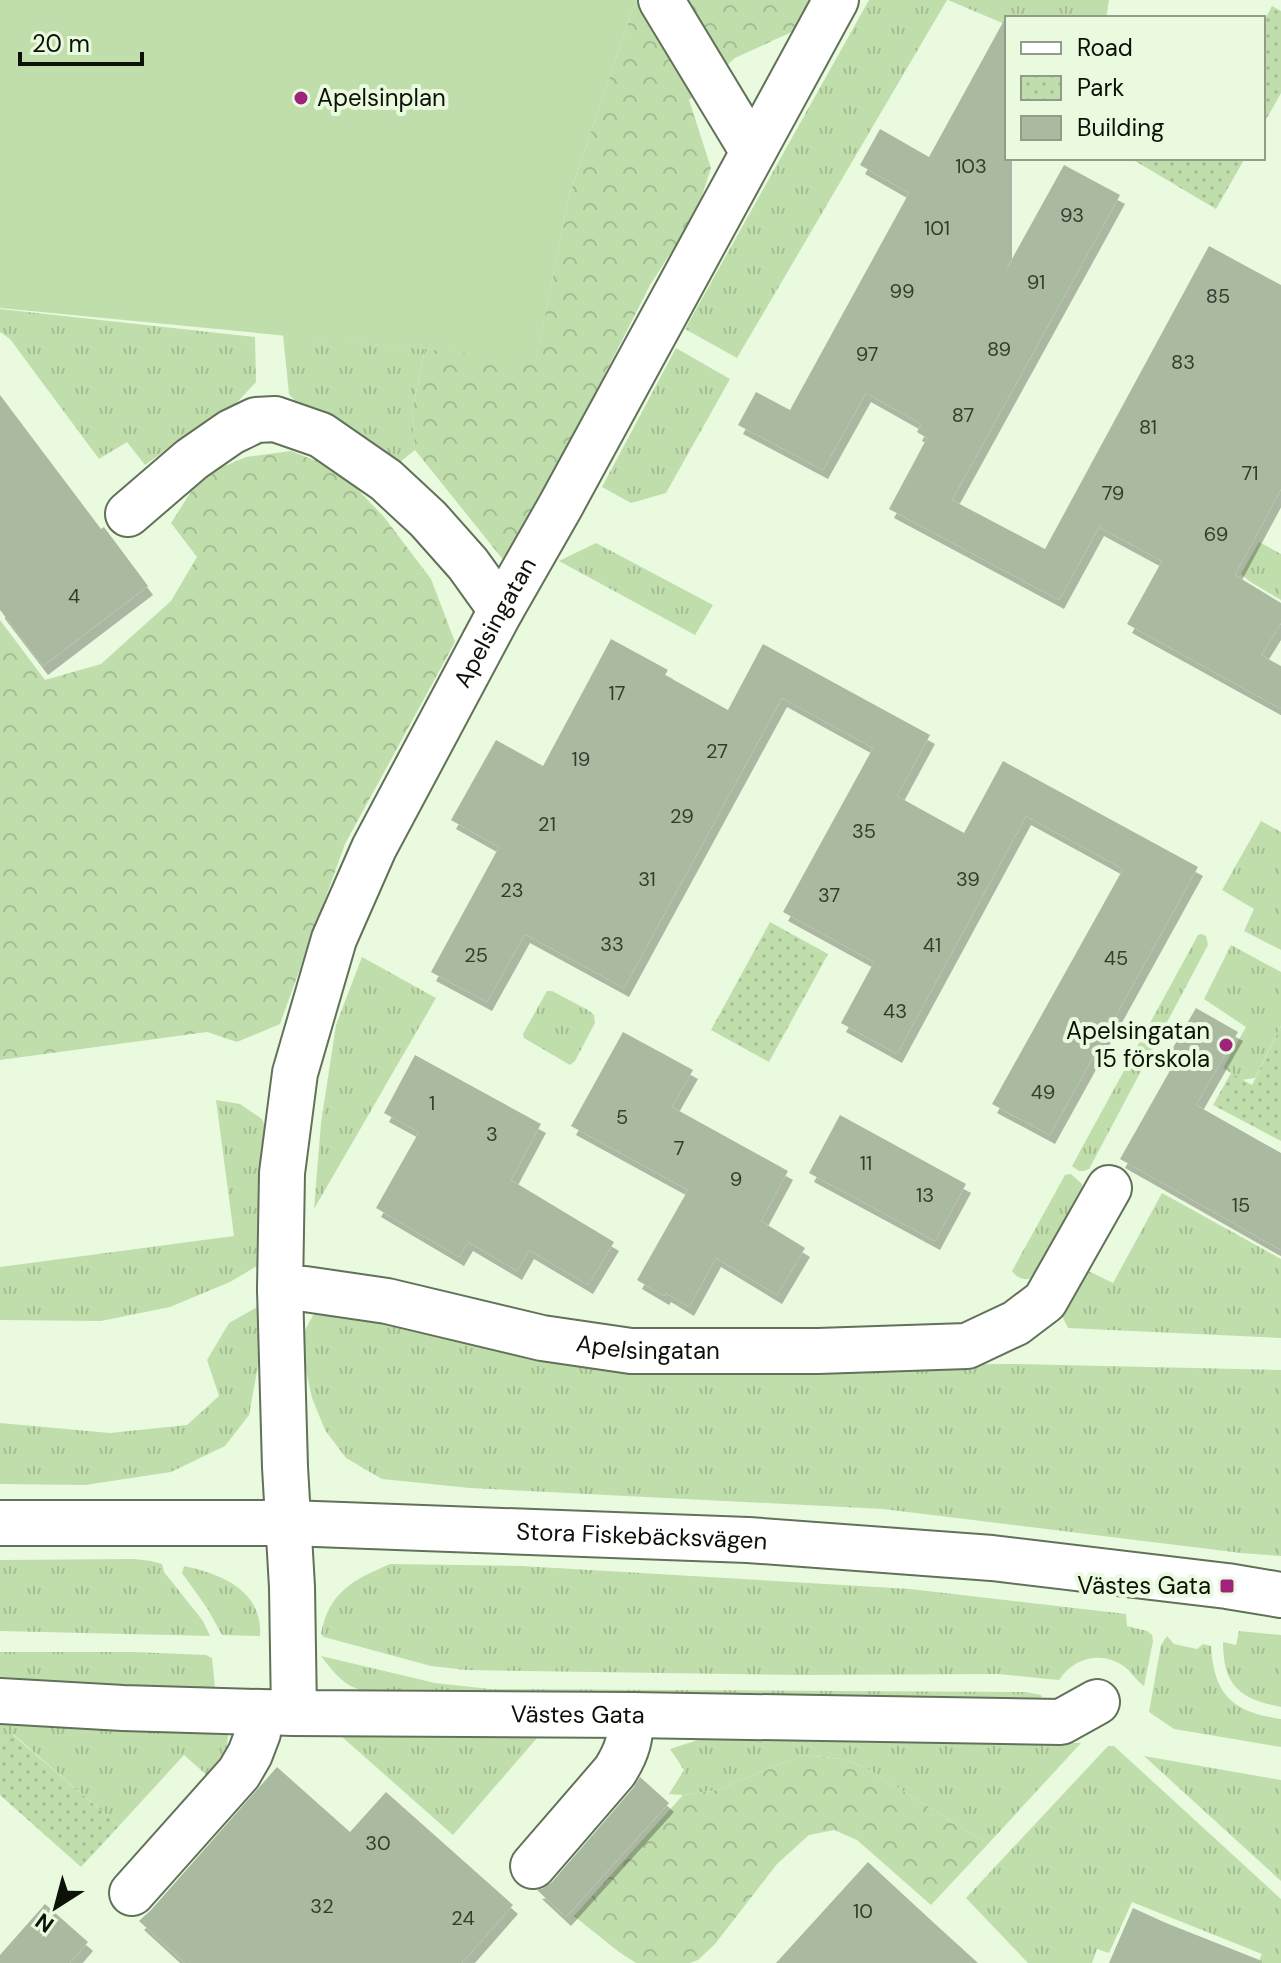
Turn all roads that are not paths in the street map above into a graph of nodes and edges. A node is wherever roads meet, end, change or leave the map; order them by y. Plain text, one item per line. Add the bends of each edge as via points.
1 (661, 0) edge
2 (836, 0) edge
3 (753, 152) junction
4 (128, 514) dead end
5 (501, 610) junction
6 (1109, 1188) dead end
7 (280, 1289) junction
8 (0, 1523) edge
9 (289, 1523) junction
10 (1281, 1595) edge
11 (0, 1701) edge
12 (1097, 1702) dead end
13 (249, 1712) junction
14 (294, 1713) junction
15 (632, 1715) junction
16 (533, 1866) dead end
17 (132, 1893) dead end

1 - 3 street
2 - 3 street, Apelsingatan
3 - 5 street, Apelsingatan
4 - 5 street via 231,432 256,420 275,419 321,435 386,480 468,564
5 - 7 street, Apelsingatan via 374,848 334,939 295,1073 282,1173
6 - 7 street, Apelsingatan via 1045,1301 1016,1323 967,1346 631,1351 542,1338 387,1301
7 - 9 street, Apelsingatan
8 - 9 street, Stora Fiskebäcksvägen
9 - 10 street, Stora Fiskebäcksvägen via 779,1542 992,1558
9 - 14 street
11 - 13 street, Västes Gata
12 - 15 street, Västes Gata via 1061,1722
13 - 14 street, Västes Gata
13 - 17 street via 258,1733 239,1773
14 - 15 street, Västes Gata
15 - 16 street via 630,1741 615,1771

